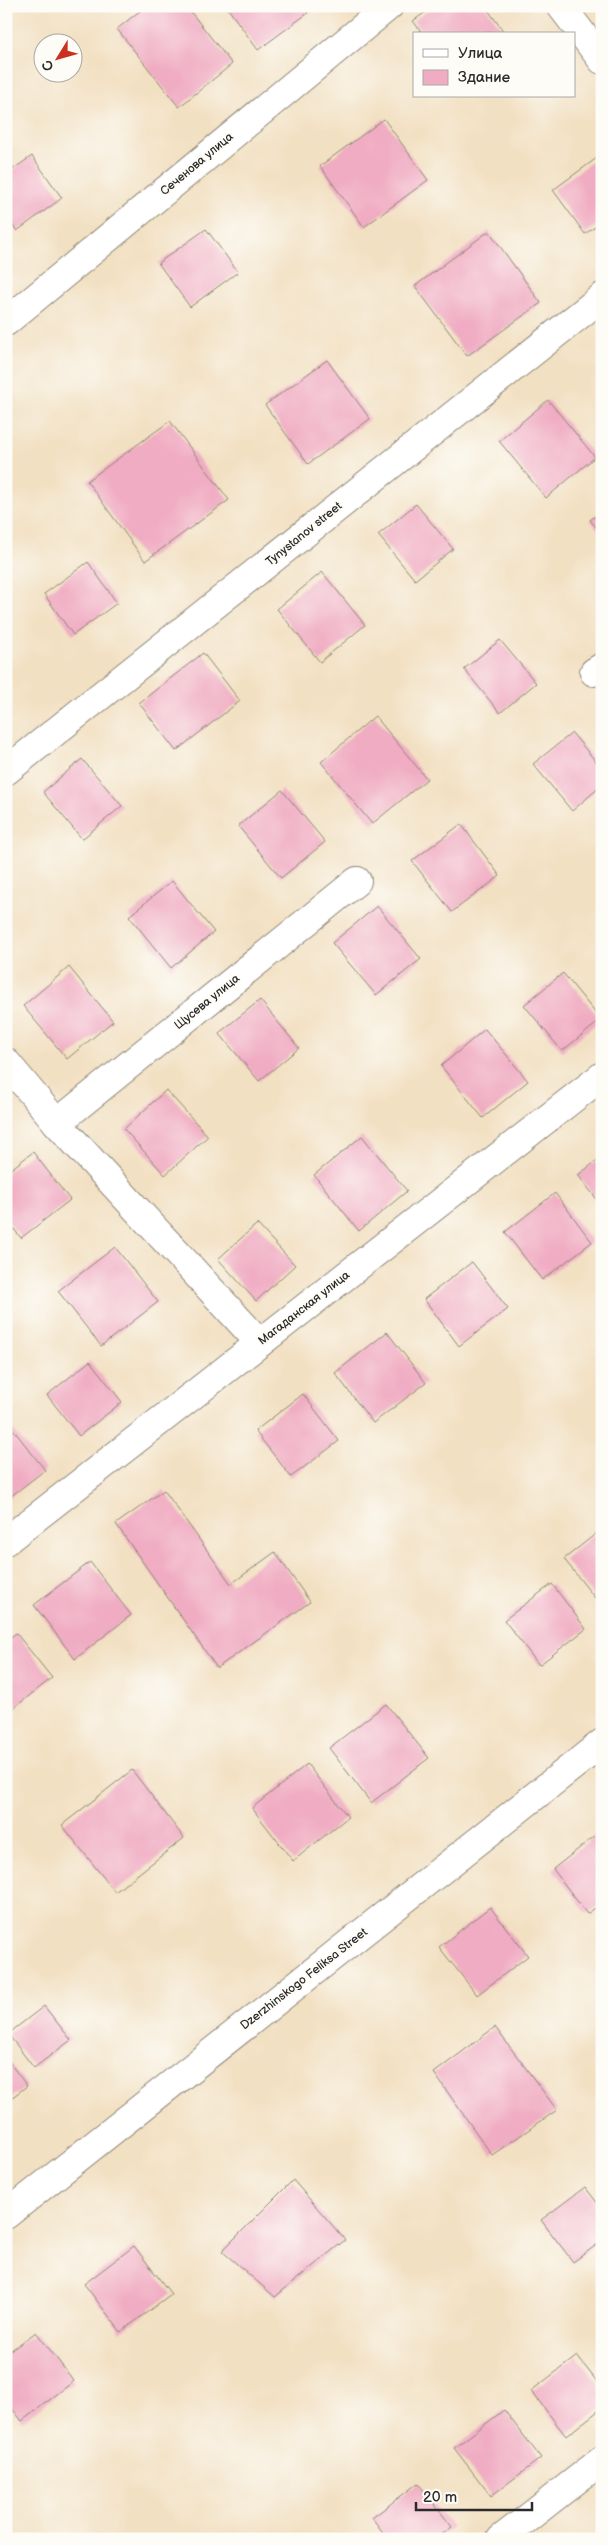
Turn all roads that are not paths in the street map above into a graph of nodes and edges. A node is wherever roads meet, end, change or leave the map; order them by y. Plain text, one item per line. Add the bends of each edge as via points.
1 (388, 6) edge
2 (561, 6) edge
3 (602, 60) edge
4 (602, 297) edge
5 (6, 322) edge
6 (6, 771) edge
7 (357, 881) dead end
8 (6, 1062) edge
9 (602, 1076) edge
10 (57, 1123) junction
11 (260, 1343) junction
12 (6, 1541) edge
13 (602, 1742) edge
14 (6, 2215) edge
15 (602, 2460) edge
16 (500, 2539) edge

1 - 5 street, Сеченова улица
2 - 3 street
4 - 6 street, Tynystanov street
7 - 10 street, Щусева улица
8 - 10 street
9 - 11 street, Магаданская улица
10 - 11 street
11 - 12 street, Магаданская улица
13 - 14 street, Dzerzhinskogo Feliksa Street
15 - 16 street

